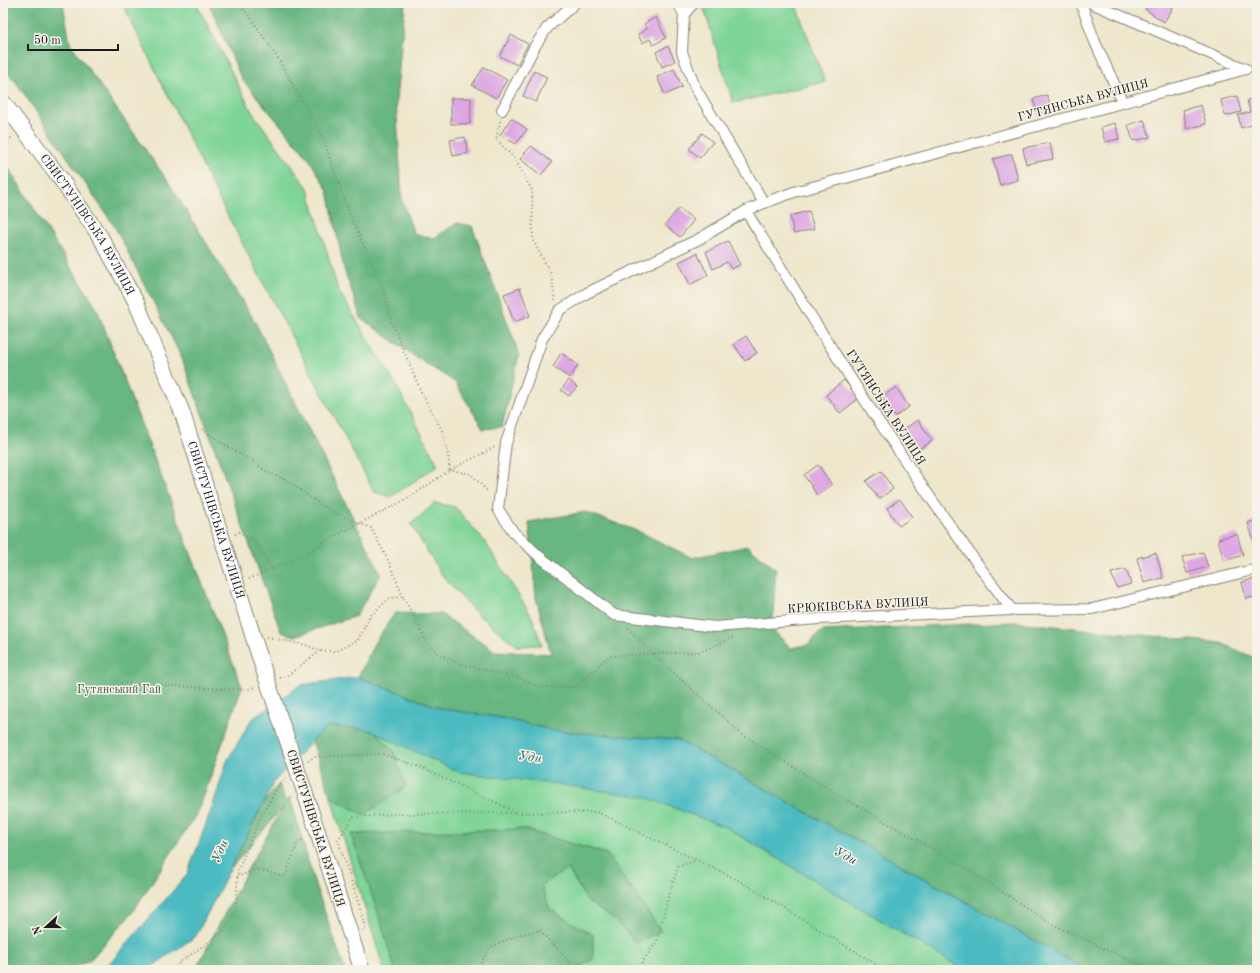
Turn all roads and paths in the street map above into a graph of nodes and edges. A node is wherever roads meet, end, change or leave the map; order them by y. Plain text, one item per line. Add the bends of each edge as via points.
1 (238, 3) edge
2 (575, 3) edge
3 (678, 3) edge
4 (694, 3) edge
5 (1081, 3) edge
6 (1091, 3) edge
7 (684, 14) junction
8 (1257, 67) edge
9 (1246, 69) junction
10 (3, 102) edge
11 (1123, 103) junction
12 (502, 110) joint
13 (764, 203) junction
14 (746, 211) junction
15 (557, 314) junction
16 (198, 427) dead end
17 (506, 442) junction
18 (450, 470) junction
19 (498, 510) junction
20 (361, 523) junction
21 (223, 539) junction
22 (272, 569) junction
23 (1257, 569) edge
24 (237, 584) junction
25 (403, 597) junction
26 (1012, 610) junction
27 (614, 615) junction
28 (253, 634) junction
29 (741, 634) dead end
30 (320, 651) junction
31 (654, 655) junction
32 (280, 678) dead end
33 (262, 680) junction
34 (120, 683) dead end
35 (308, 837) dead end
36 (696, 860) junction
37 (237, 877) dead end
38 (355, 946) junction
39 (362, 970) edge
40 (477, 970) edge
41 (576, 970) edge
42 (637, 970) edge
43 (918, 970) edge
44 (1150, 970) edge

1 - 18 path via 279,60 322,136 350,215 386,297 391,321 422,394 442,430
2 - 12 street via 547,28
3 - 7 street
4 - 7 street
5 - 11 street via 1095,42
6 - 9 street
7 - 13 street via 682,52 695,87
8 - 9 street, ГУТЯНСЬКА ВУЛИЦЯ
9 - 11 street, ГУТЯНСЬКА ВУЛИЦЯ
10 - 21 main road, СВИСТУНІВСЬКА ВУЛИЦЯ via 102,238 136,302 182,412
11 - 13 street, ГУТЯНСЬКА ВУЛИЦЯ via 794,192
12 - 15 path via 496,139 514,158 532,190 533,240 551,274
13 - 14 street, ГУТЯНСЬКА ВУЛИЦЯ
14 - 15 street, ГУТЯНСЬКА ВУЛИЦЯ via 699,240 587,293
14 - 26 street, ГУТЯНСЬКА ВУЛИЦЯ via 892,443
15 - 17 street, ГУТЯНСЬКА ВУЛИЦЯ via 542,339
16 - 20 path via 267,472 286,480 332,512
17 - 18 path
17 - 19 street, ГУТЯНСЬКА ВУЛИЦЯ
18 - 19 path via 471,474 488,491
18 - 20 path via 407,500
19 - 27 street via 514,533 539,556
20 - 22 path via 302,556
20 - 25 path via 371,528 390,562
21 - 22 path via 239,532 254,541
21 - 24 main road, СВИСТУНІВСЬКА ВУЛИЦЯ
22 - 24 path
23 - 26 street, КРЮКІВСЬКА ВУЛИЦЯ via 1092,609
24 - 28 main road, СВИСТУНІВСЬКА ВУЛИЦЯ
25 - 30 path via 390,598 370,616 358,640 336,651
25 - 31 path via 426,641 439,654 460,664 516,677 540,687 575,687 609,656
26 - 27 street, КРЮКІВСЬКА ВУЛИЦЯ via 715,627
27 - 31 path
28 - 30 path via 306,645
28 - 33 main road, СВИСТУНІВСЬКА ВУЛИЦЯ
29 - 31 path via 700,652
30 - 32 path via 287,676
31 - 44 path via 743,735 961,865 1050,923
33 - 34 path via 244,690
33 - 38 main road, СВИСТУНІВСЬКА ВУЛИЦЯ, bridge via 304,790
35 - 37 path via 298,842 285,877 257,869
36 - 38 path via 597,812 398,814 353,817 338,840 366,926
36 - 42 path via 678,867 657,941
36 - 43 path via 738,880 884,969
38 - 39 main road, СВИСТУНІВСЬКА ВУЛИЦЯ
40 - 41 path via 490,947 519,935 540,930

